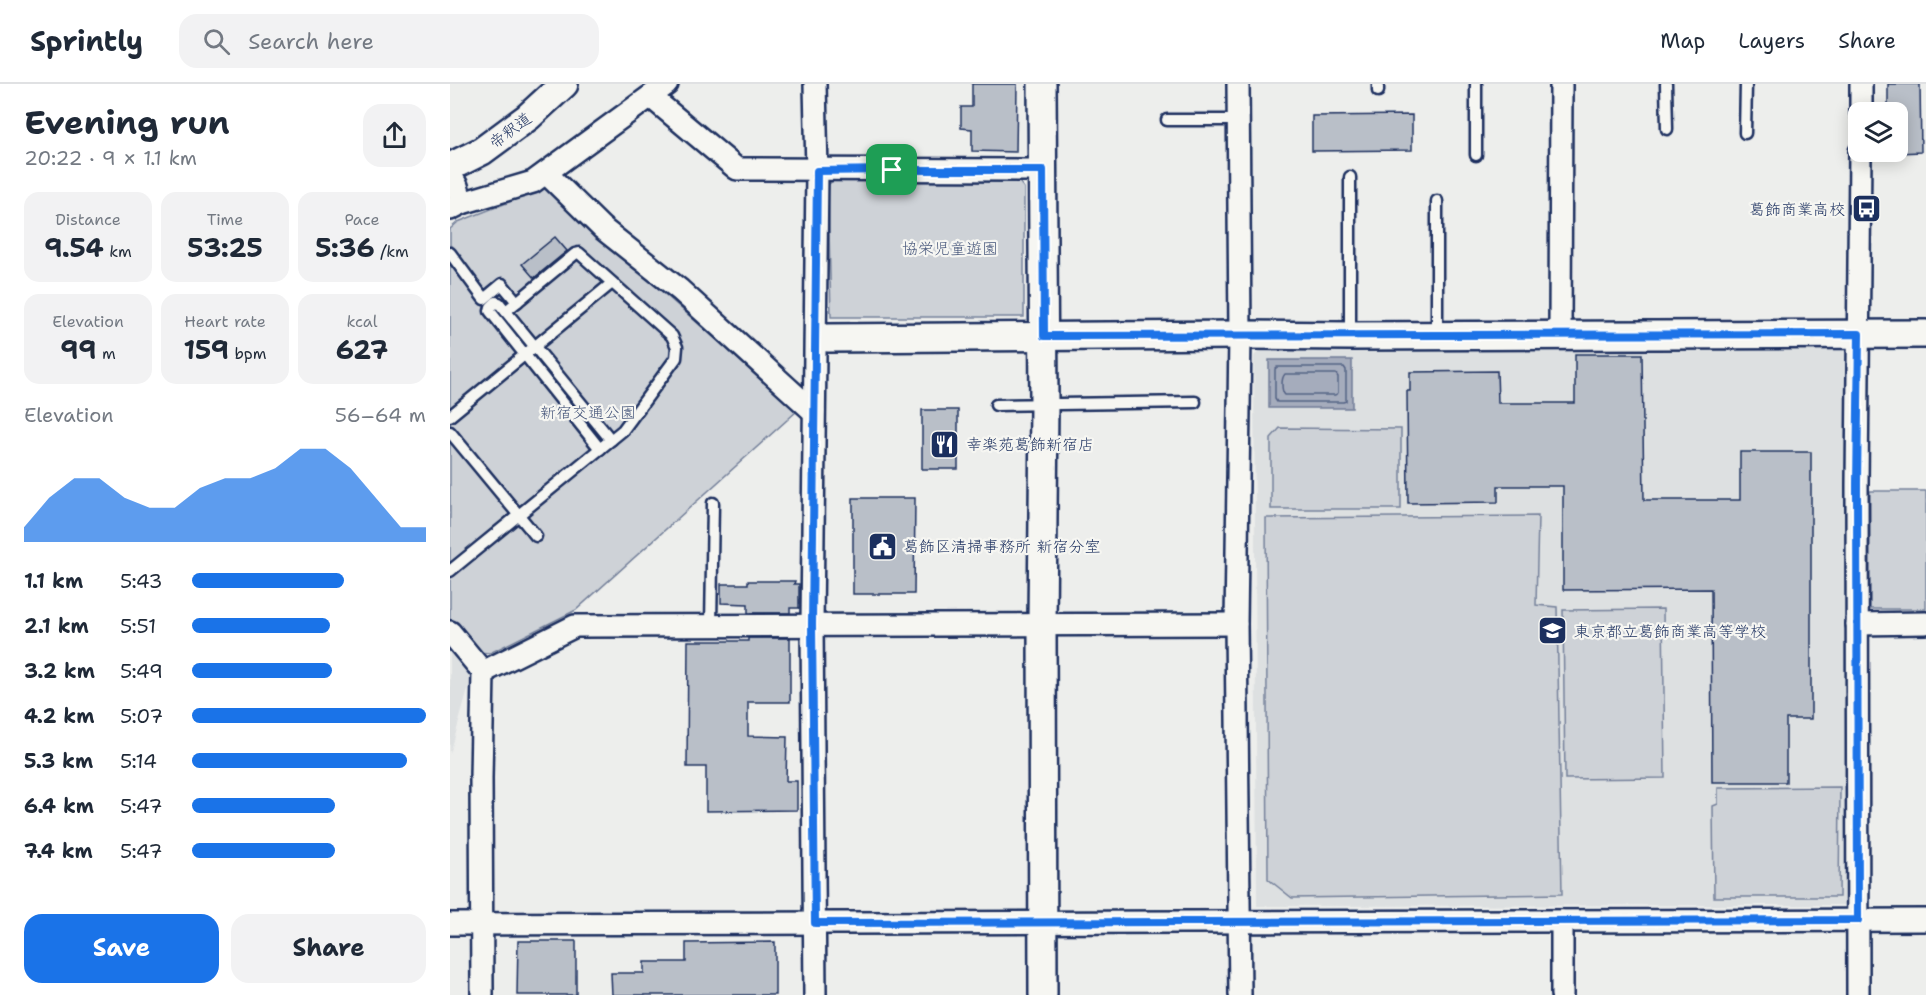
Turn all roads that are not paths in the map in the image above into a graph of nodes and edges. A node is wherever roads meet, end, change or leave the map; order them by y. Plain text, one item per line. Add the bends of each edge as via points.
1 (564, 84) edge
2 (815, 84) edge
3 (1042, 84) edge
4 (1238, 84) edge
5 (1476, 84) edge
6 (1561, 84) edge
7 (1666, 84) edge
8 (1746, 84) edge
9 (1861, 84) edge
10 (659, 90) edge
11 (1861, 102) edge
12 (1167, 120) dead end
13 (1237, 120) junction
14 (1667, 129) dead end
15 (1745, 133) dead end
16 (1476, 155) dead end
17 (1860, 162) edge
18 (450, 168) edge
19 (1043, 170) junction
20 (817, 171) junction
21 (450, 173) edge
22 (546, 173) junction
23 (1350, 177) dead end
24 (1437, 201) dead end
25 (456, 206) edge
26 (450, 253) edge
27 (612, 283) junction
28 (517, 302) junction
29 (506, 311) junction
30 (1240, 334) junction
31 (1560, 334) junction
32 (1859, 334) junction
33 (1926, 334) edge
34 (1437, 335) junction
35 (1044, 336) junction
36 (1350, 336) junction
37 (822, 338) junction
38 (535, 346) junction
39 (525, 354) junction
40 (1195, 402) dead end
41 (1044, 404) junction
42 (996, 405) dead end
43 (814, 412) junction
44 (450, 416) edge
45 (450, 432) edge
46 (611, 440) junction
47 (600, 449) junction
48 (713, 502) dead end
49 (518, 515) junction
50 (536, 536) dead end
51 (450, 572) edge
52 (1926, 623) edge
53 (1042, 624) junction
54 (1236, 624) junction
55 (1857, 624) junction
56 (711, 625) junction
57 (812, 625) junction
58 (450, 632) edge
59 (483, 672) junction
60 (1858, 920) junction
61 (1926, 920) edge
62 (1562, 921) junction
63 (1044, 922) junction
64 (1240, 922) junction
65 (815, 923) junction
66 (450, 924) edge
67 (482, 924) junction
68 (482, 995) edge
69 (815, 995) edge
70 (1043, 995) edge
71 (1240, 995) edge
72 (1562, 995) edge
73 (1858, 995) edge

1 - 18 street, 帝釈道 via 482,151
2 - 20 street
3 - 19 street
4 - 13 street
5 - 16 lane
6 - 31 street
7 - 14 lane
8 - 15 lane
9 - 11 street
10 - 20 street via 736,169
10 - 22 street
12 - 13 lane
13 - 30 street
17 - 32 street
19 - 20 street
19 - 35 street
20 - 37 street
21 - 25 street via 457,186
22 - 25 street via 532,182
22 - 43 street via 602,228 680,290
23 - 36 lane
24 - 34 lane
26 - 28 lane via 484,299 502,284
27 - 28 lane via 579,253
27 - 38 lane
27 - 46 lane via 672,336 678,352 675,363
28 - 29 lane
29 - 38 lane
29 - 39 lane via 496,302 490,311
30 - 35 street
30 - 36 street
30 - 54 street
31 - 32 street
31 - 34 street
32 - 33 street
32 - 55 street
34 - 36 street
35 - 37 street via 980,341
35 - 41 street
37 - 43 street
38 - 39 lane
38 - 46 lane
39 - 44 lane
39 - 47 lane
40 - 41 lane
41 - 42 lane
41 - 53 street
43 - 57 street
45 - 49 lane
46 - 47 lane
47 - 49 lane
48 - 56 lane
49 - 50 lane
49 - 51 lane
52 - 55 street
53 - 54 street
53 - 57 street
53 - 63 street
54 - 64 street
55 - 60 street
56 - 57 street
56 - 59 street via 575,626
57 - 65 street
58 - 59 street
59 - 67 street
60 - 61 street
60 - 62 street
60 - 73 street
62 - 64 street
62 - 72 street
63 - 64 street
63 - 65 street
63 - 70 street
64 - 71 street
65 - 67 street
65 - 69 street
66 - 67 street
67 - 68 street

